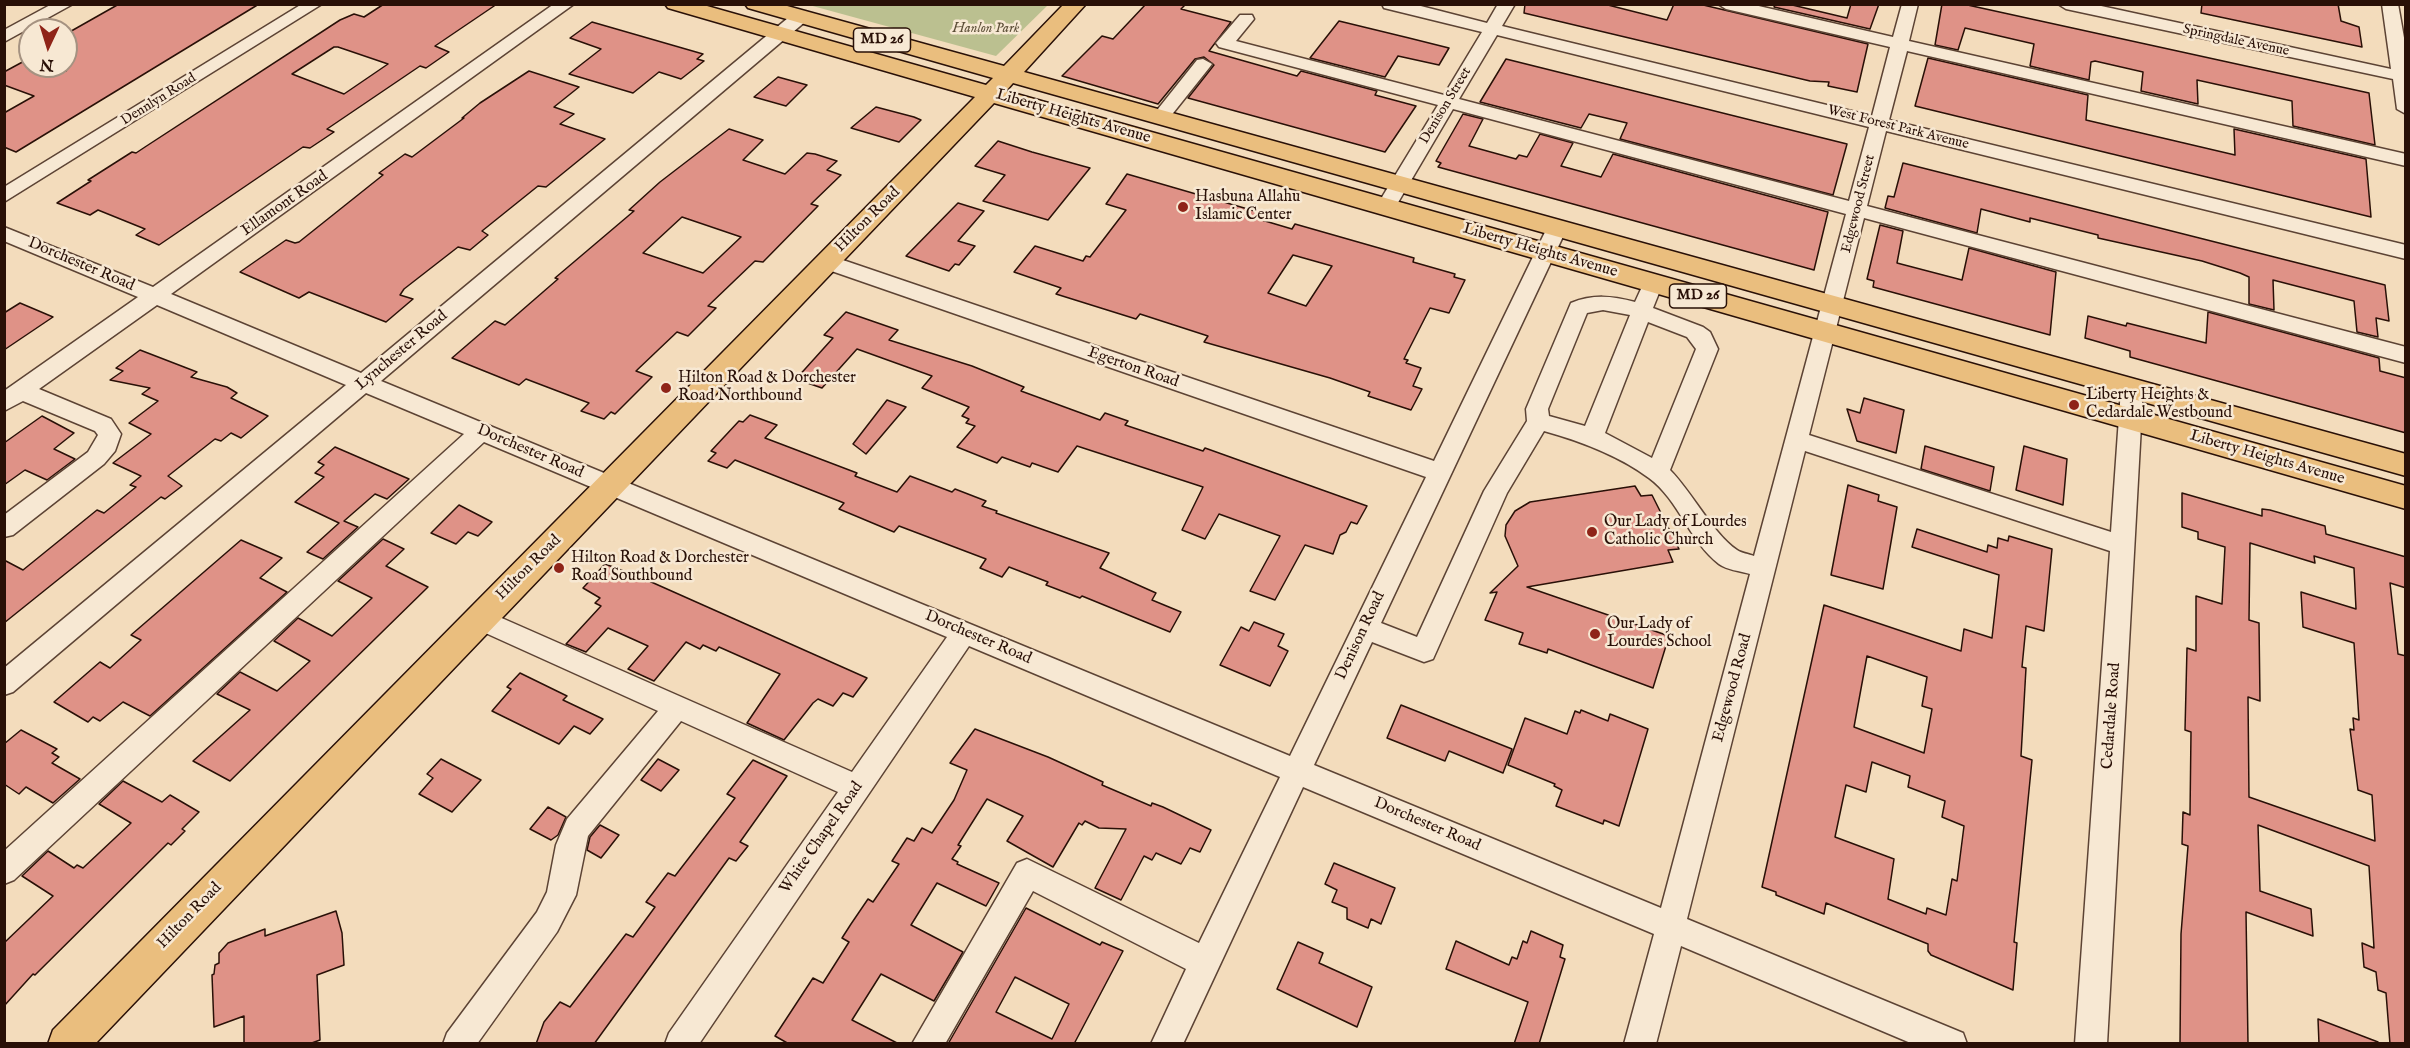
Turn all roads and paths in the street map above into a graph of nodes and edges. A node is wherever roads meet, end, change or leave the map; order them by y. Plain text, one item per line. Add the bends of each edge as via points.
1 (65, 4) edge
2 (314, 4) edge
3 (566, 4) edge
4 (675, 4) edge
5 (755, 4) edge
6 (1076, 4) edge
7 (1390, 4) edge
8 (1507, 4) edge
9 (1726, 4) edge
10 (1910, 4) edge
11 (2066, 4) edge
12 (2390, 4) edge
13 (2401, 4) edge
14 (2406, 5) edge
15 (800, 17) junction
16 (1246, 19) dead end
17 (1492, 29) junction
18 (779, 34) junction
19 (4, 38) edge
20 (1900, 45) junction
21 (1203, 64) dead end
22 (2403, 77) edge
23 (999, 84) junction
24 (1448, 102) junction
25 (2406, 109) edge
26 (1160, 118) junction
27 (1880, 124) junction
28 (2406, 160) edge
29 (1400, 184) junction
30 (4, 196) edge
31 (1386, 207) junction
32 (1858, 209) junction
33 (1557, 228) junction
34 (4, 233) edge
35 (1545, 252) junction
36 (2406, 252) edge
37 (827, 262) junction
38 (1653, 283) junction
39 (155, 296) junction
40 (1833, 305) junction
41 (1641, 312) junction
42 (1826, 333) junction
43 (2406, 355) edge
44 (364, 383) junction
45 (2132, 389) junction
46 (13, 397) edge
47 (2130, 419) junction
48 (1538, 421) junction
49 (481, 432) junction
50 (1592, 436) junction
51 (1797, 440) junction
52 (2406, 465) edge
53 (1439, 472) junction
54 (1658, 472) junction
55 (611, 486) junction
56 (2406, 498) edge
57 (4, 528) edge
58 (2122, 545) junction
59 (1764, 569) junction
60 (479, 619) junction
61 (1365, 628) junction
62 (964, 633) junction
63 (4, 684) edge
64 (678, 706) junction
65 (1297, 771) junction
66 (857, 787) junction
67 (4, 870) edge
68 (1670, 926) junction
69 (1205, 962) junction
70 (67, 1044) edge
71 (458, 1044) edge
72 (680, 1044) edge
73 (927, 1044) edge
74 (1166, 1044) edge
75 (1640, 1044) edge
76 (1952, 1044) edge
77 (2091, 1044) edge

1 - 19 street
2 - 30 street, Dennlyn Road
3 - 39 street, Ellamont Road
4 - 18 main road, Liberty Heights Avenue / MD 26
5 - 15 main road, Liberty Heights Avenue / MD 26
6 - 23 main road, Hilton Road
7 - 17 street, West Forest Park Avenue
8 - 17 street, Denison Street
9 - 20 street
10 - 20 street, Edgewood Street
11 - 22 street, Springdale Avenue
12 - 22 street
13 - 14 street
15 - 18 street, Lynchester Road
15 - 23 main road, Liberty Heights Avenue / MD 26
16 - 24 street via 1225,43
17 - 24 street, Denison Street
17 - 27 street, West Forest Park Avenue
18 - 23 main road, Liberty Heights Avenue / MD 26
18 - 44 street, Lynchester Road
20 - 27 street, Edgewood Street
20 - 28 street
21 - 26 street
22 - 25 street
23 - 26 main road, Liberty Heights Avenue / MD 26
23 - 31 main road, Liberty Heights Avenue / MD 26
23 - 37 main road, Hilton Road
24 - 29 street, Denison Street
24 - 32 street
26 - 29 main road, Liberty Heights Avenue / MD 26
27 - 32 street, Edgewood Street
27 - 36 street, West Forest Park Avenue
29 - 31 street, Denison Street
29 - 33 main road, Liberty Heights Avenue / MD 26
31 - 35 main road, Liberty Heights Avenue / MD 26
32 - 40 street, Edgewood Street
32 - 43 street
33 - 35 street, Denison Road
33 - 40 main road, Liberty Heights Avenue / MD 26
34 - 39 street, Dorchester Road
35 - 38 main road, Liberty Heights Avenue / MD 26
35 - 53 street, Denison Road
37 - 53 street, Egerton Road
37 - 55 main road, Hilton Road
38 - 41 street
38 - 42 main road, Liberty Heights Avenue / MD 26
39 - 44 street, Dorchester Road
39 - 46 street, Ellamont Road
40 - 42 street, Edgewood Street
40 - 45 main road, Liberty Heights Avenue / MD 26
41 - 48 street via 1601,302 1578,308 1537,409
41 - 50 street
41 - 54 street via 1695,332 1707,349
42 - 47 main road, Liberty Heights Avenue / MD 26
42 - 51 street, Edgewood Road
44 - 49 street, Dorchester Road
44 - 63 street, Lynchester Road
45 - 47 street, Cedardale Road
45 - 52 main road, Liberty Heights Avenue / MD 26
46 - 57 street via 104,425 110,434 96,458
47 - 56 main road, Liberty Heights Avenue / MD 26
47 - 58 street, Cedardale Road
48 - 50 street
48 - 61 street via 1496,491 1424,651
49 - 55 street, Dorchester Road
49 - 67 street
50 - 54 street
51 - 58 street
51 - 59 street, Edgewood Road
53 - 61 street, Denison Road
54 - 59 street via 1729,558
55 - 60 main road, Hilton Road
55 - 62 street, Dorchester Road
58 - 77 street, Cedardale Road
59 - 68 street, Edgewood Road
60 - 64 street
60 - 70 main road, Hilton Road
61 - 65 street, Denison Road
62 - 65 street, Dorchester Road
62 - 66 street, White Chapel Road
64 - 66 street
64 - 71 street via 577,828 561,895 547,922
65 - 68 street, Dorchester Road
65 - 69 street, Denison Road
66 - 72 street, White Chapel Road
68 - 75 street, Edgewood Road
68 - 76 street, Dorchester Road
69 - 73 street via 1028,873
69 - 74 street, Denison Road

